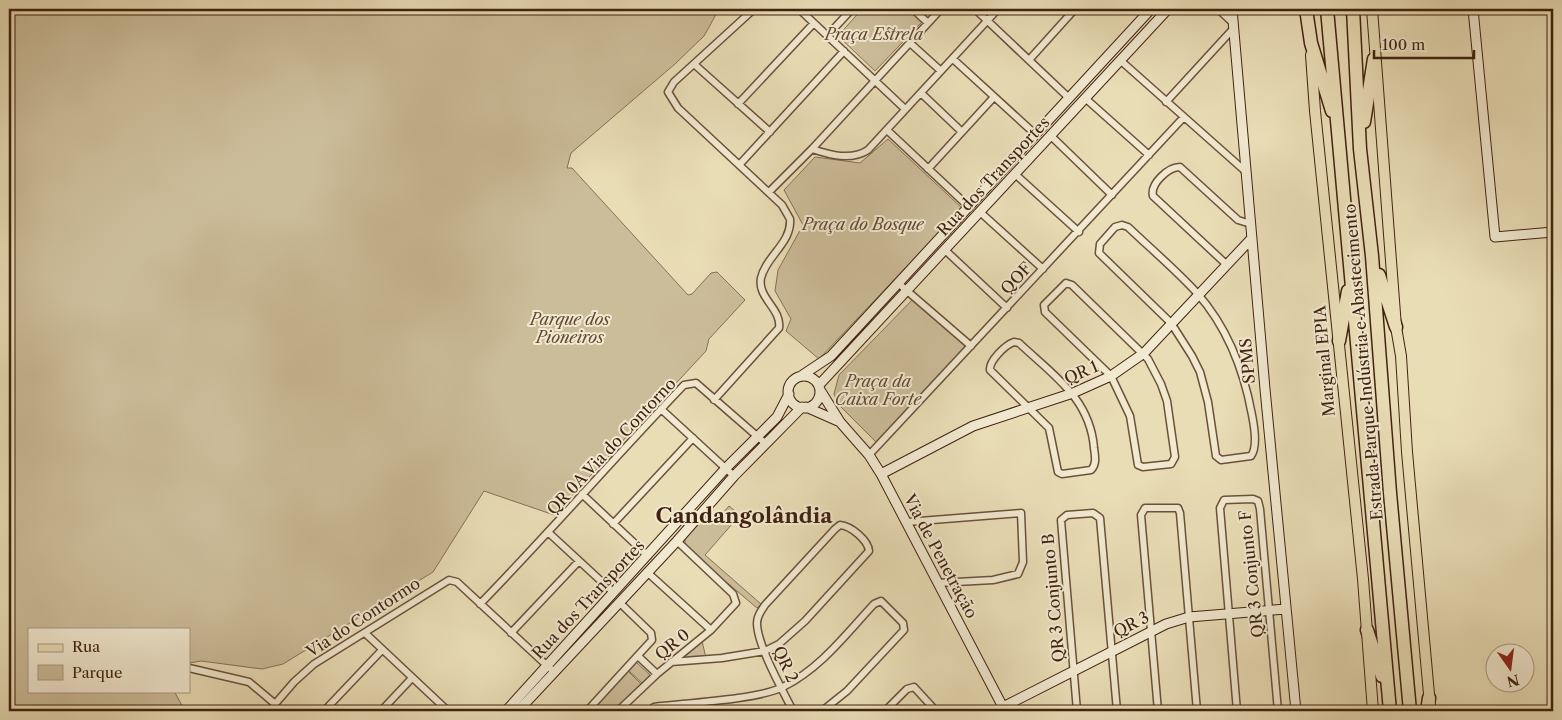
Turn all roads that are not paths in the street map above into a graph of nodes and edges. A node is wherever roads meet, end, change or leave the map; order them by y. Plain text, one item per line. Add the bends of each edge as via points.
1 (754, 9) edge
2 (799, 9) edge
3 (852, 9) edge
4 (913, 9) edge
5 (941, 9) edge
6 (974, 9) edge
7 (998, 9) edge
8 (1075, 9) edge
9 (1152, 9) edge
10 (1168, 9) edge
11 (1218, 9) edge
12 (1232, 9) edge
13 (1306, 9) edge
14 (1327, 9) edge
15 (1354, 9) edge
16 (1372, 9) edge
17 (1473, 9) edge
18 (988, 20) junction
19 (814, 23) junction
20 (928, 23) junction
21 (1233, 26) junction
22 (827, 36) junction
23 (1126, 37) junction
24 (910, 43) junction
25 (1311, 43) junction
26 (1135, 45) junction
27 (844, 51) junction
28 (953, 59) junction
29 (1374, 59) junction
30 (1028, 60) junction
31 (1120, 60) junction
32 (694, 64) junction
33 (941, 71) junction
34 (874, 81) junction
35 (920, 94) junction
36 (994, 97) junction
37 (1069, 98) junction
38 (1085, 98) junction
39 (1166, 102) junction
40 (738, 104) junction
41 (905, 109) junction
42 (1182, 118) junction
43 (887, 130) junction
44 (770, 132) junction
45 (962, 132) junction
46 (1035, 134) junction
47 (1340, 134) junction
48 (1050, 136) junction
49 (812, 149) junction
50 (1360, 149) junction
51 (1148, 155) junction
52 (740, 164) junction
53 (928, 168) junction
54 (1246, 172) junction
55 (1016, 174) junction
56 (996, 177) junction
57 (1005, 185) junction
58 (769, 192) junction
59 (1112, 195) junction
60 (969, 206) junction
61 (980, 212) junction
62 (1251, 224) junction
63 (1079, 232) junction
64 (1553, 232) edge
65 (1252, 238) junction
66 (945, 250) junction
67 (1372, 256) junction
68 (1226, 264) junction
69 (1043, 269) junction
70 (1351, 276) junction
71 (898, 283) junction
72 (907, 290) junction
73 (1198, 294) junction
74 (1007, 308) junction
75 (1171, 324) junction
76 (1396, 327) junction
77 (1339, 341) junction
78 (971, 346) junction
79 (1144, 353) junction
80 (801, 376) junction
81 (1111, 376) junction
82 (819, 388) junction
83 (1073, 393) junction
84 (789, 394) junction
85 (714, 400) junction
86 (804, 407) junction
87 (1028, 407) junction
88 (661, 409) junction
89 (840, 422) junction
90 (693, 438) junction
91 (761, 441) junction
92 (869, 455) junction
93 (726, 468) junction
94 (881, 474) junction
95 (734, 476) junction
96 (582, 494) junction
97 (907, 522) junction
98 (613, 524) junction
99 (549, 533) junction
100 (677, 542) junction
101 (656, 548) junction
102 (664, 555) junction
103 (648, 556) junction
104 (579, 561) junction
105 (648, 573) junction
106 (938, 583) junction
107 (617, 598) junction
108 (480, 604) junction
109 (1286, 609) junction
110 (1268, 611) junction
111 (1229, 614) junction
112 (1189, 617) junction
113 (711, 630) junction
114 (1367, 630) junction
115 (1150, 631) junction
116 (365, 633) junction
117 (511, 633) junction
118 (382, 650) junction
119 (765, 651) junction
120 (1112, 651) junction
121 (638, 657) junction
122 (671, 662) junction
123 (190, 668) edge
124 (551, 669) junction
125 (1074, 670) junction
126 (656, 674) junction
127 (412, 678) junction
128 (782, 688) junction
129 (274, 702) junction
130 (1389, 705) edge
131 (1429, 707) edge
132 (524, 709) edge
133 (1004, 709) edge
134 (384, 710) edge
135 (269, 711) edge
136 (324, 711) edge
137 (448, 711) edge
138 (506, 711) edge
139 (587, 711) edge
140 (618, 711) edge
141 (650, 711) edge
142 (793, 711) edge
143 (822, 711) edge
144 (885, 711) edge
145 (936, 711) edge
146 (1077, 711) edge
147 (1117, 711) edge
148 (1158, 711) edge
149 (1197, 711) edge
150 (1237, 711) edge
151 (1278, 711) edge
152 (1296, 711) edge
153 (1373, 711) edge
154 (1410, 711) edge

1 - 32 street
2 - 19 street
3 - 22 street
4 - 20 street
5 - 20 street
6 - 18 street
7 - 18 street
8 - 30 street
9 - 23 street, Rua dos Transportes
10 - 26 street, Rua dos Transportes
11 - 21 street
12 - 21 street, SPMS
13 - 25 highway, Marginal EPIA
14 - 47 highway, Estrada Parque Indústria e Abastecimento
15 - 50 highway, Estrada Parque Indústria e Abastecimento
16 - 29 main road
17 - 64 street via 1494,237
18 - 28 street
18 - 30 street
19 - 22 street
19 - 40 street
20 - 24 street
21 - 39 street
21 - 54 street, SPMS
22 - 27 street
23 - 26 street
23 - 37 street, Rua dos Transportes
24 - 33 street
24 - 34 street
25 - 47 highway
25 - 77 main road, Marginal EPIA
26 - 31 street, Rua dos Transportes
27 - 34 street
27 - 44 street
28 - 33 street
28 - 36 street
29 - 50 highway
29 - 76 main road
30 - 37 street
31 - 38 street, Rua dos Transportes
31 - 39 street
32 - 40 street
32 - 52 street via 668,92 673,102
33 - 35 street
34 - 41 street
34 - 49 street
35 - 41 street
35 - 45 street
36 - 45 street
36 - 46 street
37 - 46 street, Rua dos Transportes
38 - 48 street, Rua dos Transportes
38 - 51 street
39 - 42 street
40 - 44 street
41 - 43 street
42 - 51 street, QOF
42 - 54 street
43 - 49 street via 868,150 856,156
43 - 53 street
44 - 52 street
45 - 53 street
46 - 56 street, Rua dos Transportes
47 - 70 highway, Estrada Parque Indústria e Abastecimento
48 - 55 street, Rua dos Transportes
48 - 59 street
49 - 58 street
50 - 67 highway, Estrada Parque Indústria e Abastecimento
51 - 59 street, QOF
52 - 58 street
53 - 60 street
54 - 62 street, SPMS
55 - 57 street, Rua dos Transportes
55 - 63 street
56 - 57 street
56 - 60 street, Rua dos Transportes
57 - 61 street, Rua dos Transportes
58 - 85 street via 788,213 791,223 779,252 763,272 760,286 779,321 778,328
59 - 63 street, QOF
60 - 71 street, Rua dos Transportes
61 - 66 street, Rua dos Transportes
61 - 69 street
62 - 65 street, SPMS
62 - 68 street via 1238,220 1180,167 1169,170 1154,186 1153,196
63 - 69 street, QOF
65 - 68 street, QR 1
65 - 109 street, SPMS
66 - 72 street, Rua dos Transportes
66 - 74 street
67 - 76 highway
67 - 154 highway, Estrada Parque Indústria e Abastecimento
68 - 73 street, QR 1
69 - 74 street, QOF
70 - 77 highway
70 - 130 highway, Estrada Parque Indústria e Abastecimento
71 - 72 street
71 - 80 street, Rua dos Transportes via 831,356
72 - 78 street
72 - 82 street, Rua dos Transportes
73 - 75 street, QR 1
73 - 75 street via 1128,227 1115,228 1100,244 1098,250 1102,257
73 - 75 street via 1223,330 1242,372 1253,421 1254,451 1251,456 1221,460 1216,456 1200,372
74 - 78 street, QOF
75 - 79 street, QR 1
76 - 131 main road
77 - 114 main road, Marginal EPIA
78 - 92 street, QOF
79 - 81 street, QR 1
79 - 81 street via 1072,285 1062,285 1044,305 1045,312
79 - 81 street via 1167,401 1173,462 1142,467 1136,463 1130,416
80 - 82 street via 815,380
80 - 84 street via 791,383
81 - 83 street, QR 1
82 - 86 street via 817,402
82 - 89 street, Via de Penetração
83 - 87 street, QR 1
83 - 87 street via 1019,344 1011,343 991,363 990,370
83 - 87 street via 1086,413 1093,440 1095,465 1088,471 1058,472 1049,428
84 - 86 street via 794,403
84 - 91 street, Rua dos Transportes
85 - 88 street, QR 0A Via do Contorno via 696,383 684,385
85 - 91 street
86 - 89 street, Via de Penetração
86 - 91 street, Rua dos Transportes
87 - 94 street, QR 1 via 972,426
88 - 90 street
88 - 96 street, QR 0A Via do Contorno
89 - 92 street, Via de Penetração
90 - 93 street
90 - 98 street
91 - 93 street, Rua dos Transportes
91 - 95 street, Rua dos Transportes
92 - 94 street, Via de Penetração
93 - 95 street
93 - 101 street, Rua dos Transportes
94 - 97 street, Via de Penetração
95 - 100 street, Rua dos Transportes
96 - 98 street
96 - 99 street, QR 0A Via do Contorno
97 - 106 street, Via de Penetração
97 - 106 street via 1021,513 1023,562 1018,574 992,580
98 - 103 street
99 - 104 street
99 - 108 street, QR 0A Via do Contorno
100 - 102 street, Rua dos Transportes
100 - 113 street, QR 0 via 733,594 736,603
101 - 102 street
101 - 103 street, Rua dos Transportes
102 - 105 street, Rua dos Transportes
103 - 107 street, Rua dos Transportes
104 - 107 street
104 - 117 street
105 - 107 street, Rua dos Transportes
105 - 113 street
106 - 133 street, Via de Penetração
107 - 121 street via 651,633 652,640
107 - 124 street, Rua dos Transportes
108 - 116 street, Via do Contormo via 457,582 449,580
108 - 117 street
109 - 110 street, QR 3
109 - 152 street, SPMS
110 - 111 street, QR 3
110 - 111 street, QR 3 Conjunto F via 1259,504 1253,499 1227,500 1220,508
110 - 151 street, QR 3 Conjunto F
111 - 112 street, QR 3
111 - 150 street, QR 3 Conjunto F
112 - 115 street, QR 3
112 - 115 street via 1179,510 1174,507 1145,508 1141,526
112 - 149 street
113 - 122 street, QR 0
114 - 130 highway
114 - 153 main road, Marginal EPIA
115 - 120 street, QR 3
115 - 148 street
116 - 118 street
116 - 129 street, Via do Contormo via 303,672
117 - 124 street
118 - 127 street
118 - 136 street
119 - 119 street, QR 2 via 785,640 805,621 867,553 866,542 846,526 838,526 760,613 757,627
119 - 122 street
119 - 128 street, QR 2
120 - 125 street, QR 3
120 - 125 street, QR 3 Conjunto B via 1100,518 1093,513 1064,516 1060,526
120 - 147 street
121 - 126 street
121 - 139 street
122 - 126 street, QR 0
123 - 129 street via 249,682
124 - 132 street, Rua dos Transportes
124 - 138 street, Rua dos Transportes
125 - 133 street, QR 3
125 - 146 street
126 - 140 street, QR 0
127 - 134 street
127 - 137 street
128 - 141 street via 654,707
128 - 142 street, QR 2
128 - 143 street via 818,664 874,604 881,601 903,623 904,630 847,691
129 - 135 street, Via do Contormo
144 - 145 street via 907,689 914,687

